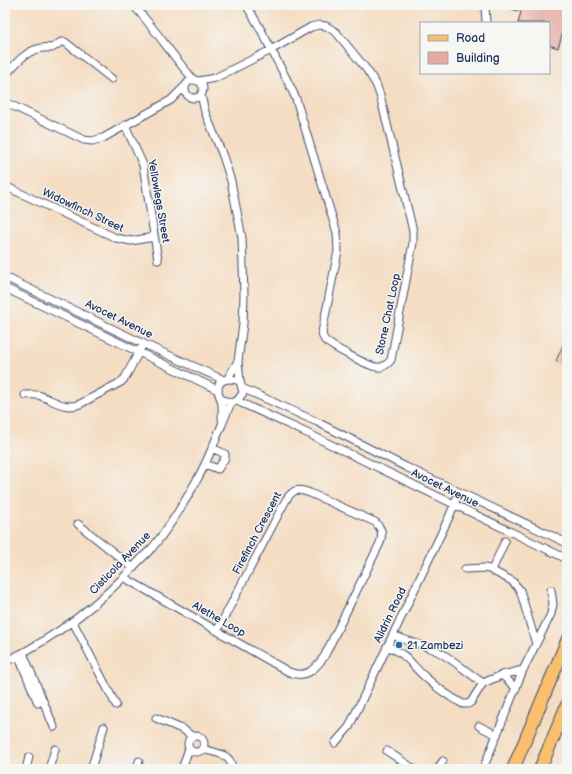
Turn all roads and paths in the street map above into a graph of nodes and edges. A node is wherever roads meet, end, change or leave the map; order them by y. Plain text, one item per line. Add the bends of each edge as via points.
1 (133, 5) edge
2 (246, 5) edge
3 (485, 5) edge
4 (486, 22) edge
5 (271, 50) junction
6 (181, 66) junction
7 (5, 76) edge
8 (215, 78) junction
9 (112, 79) dead end
10 (196, 80) junction
11 (185, 86) junction
12 (202, 92) junction
13 (190, 98) junction
14 (171, 100) junction
15 (5, 102) edge
16 (205, 112) junction
17 (125, 125) junction
18 (5, 186) edge
19 (154, 237) junction
20 (158, 260) dead end
21 (5, 277) edge
22 (5, 288) edge
23 (144, 344) junction
24 (140, 352) junction
25 (238, 361) junction
26 (226, 379) junction
27 (241, 384) junction
28 (218, 390) junction
29 (25, 395) dead end
30 (221, 399) junction
31 (234, 402) junction
32 (222, 422) junction
33 (212, 448) junction
34 (205, 464) junction
35 (459, 492) junction
36 (454, 505) junction
37 (78, 524) dead end
38 (505, 541) dead end
39 (567, 543) edge
40 (567, 559) edge
41 (134, 568) junction
42 (465, 569) dead end
43 (492, 570) junction
44 (125, 578) junction
45 (551, 590) dead end
46 (73, 622) junction
47 (217, 631) junction
48 (393, 635) junction
49 (567, 641) edge
50 (536, 644) junction
51 (387, 646) junction
52 (20, 654) junction
53 (5, 662) edge
54 (523, 670) junction
55 (304, 675) joint
56 (502, 675) junction
57 (483, 684) junction
58 (516, 688) junction
59 (38, 703) dead end
60 (116, 705) dead end
61 (567, 705) edge
62 (156, 718) dead end
63 (479, 726) dead end
64 (54, 727) dead end
65 (104, 727) dead end
66 (497, 735) junction
67 (193, 737) junction
68 (335, 743) dead end
69 (189, 748) junction
70 (55, 749) dead end
71 (202, 749) junction
72 (387, 751) dead end
73 (29, 757) dead end
74 (139, 761) dead end
75 (443, 761) dead end
76 (26, 769) edge
77 (49, 769) edge
78 (91, 769) edge
79 (137, 769) edge
80 (182, 769) edge
81 (231, 769) edge
82 (414, 769) edge
83 (438, 769) edge
84 (483, 769) edge
85 (513, 769) edge
86 (540, 769) edge

1 - 6 street
2 - 5 street
3 - 4 street
5 - 5 street, Stone Chat Loop via 291,87 300,111 337,233 338,251 323,338 369,365 385,366 391,360 413,243 380,95 367,70 336,32 326,26 311,27
5 - 8 street, Stone Chat Loop
6 - 10 street
6 - 11 street
7 - 9 street via 18,60 30,51 44,47 52,48 58,43 65,42
8 - 10 street, Stone Chat Loop
8 - 12 street, Stone Chat Loop
10 - 11 street via 189,81
10 - 12 street via 202,85
11 - 13 street via 185,93
11 - 14 street
12 - 13 street via 197,98
12 - 16 street
13 - 14 street
13 - 16 street
14 - 17 street
15 - 17 street via 88,141 103,138
16 - 25 street via 231,181 242,238 244,294
17 - 19 street, Yellowlegs Street via 143,165
18 - 19 street, Widowfinch Street via 116,238 131,241
19 - 20 street, Yellowlegs Street
21 - 23 street, Avocet Avenue
22 - 24 street, Avocet Avenue
23 - 24 street
23 - 26 street, Avocet Avenue
24 - 28 street, Avocet Avenue
24 - 29 street via 121,382 74,406 61,405 39,395
25 - 26 street
25 - 27 street
26 - 27 street via 235,379
26 - 28 street
27 - 31 street via 242,393
27 - 35 street, Avocet Avenue
28 - 30 street
30 - 31 street
30 - 32 street, Cisticola Avenue
31 - 32 street, Cisticola Avenue
31 - 36 street, Avocet Avenue via 311,435
32 - 33 street, Cisticola Avenue
33 - 34 street, Cisticola Avenue
33 - 34 street via 225,454 225,458 218,469
34 - 41 street, Cisticola Avenue via 169,525
35 - 36 street, Alldrin Road
35 - 39 street, Avocet Avenue
36 - 40 street, Avocet Avenue
36 - 48 street, Alldrin Road
37 - 41 street
38 - 43 street
41 - 44 street, Cisticola Avenue
42 - 43 street
43 - 50 street via 519,588
44 - 46 street, Cisticola Avenue
44 - 47 street, Alethe Loop
45 - 50 street via 551,614
46 - 52 street, Cisticola Avenue
46 - 60 street
47 - 55 street, Alethe Loop via 289,672
47 - 55 street, Firefinch Crescent via 292,492 300,490 310,493 375,522 382,532 377,549 324,657 313,670
48 - 51 street, Alldrin Road
48 - 57 street via 440,653
49 - 85 main road
50 - 54 street
51 - 57 street via 407,657 424,677 463,704 471,702
51 - 68 street, Alldrin Road via 349,726
52 - 53 street, Cisticola Avenue
52 - 59 street
52 - 64 street
54 - 56 street
54 - 58 street
56 - 57 street
56 - 58 street
58 - 66 street
61 - 86 main road
62 - 67 street via 184,730
63 - 66 street
65 - 78 street
66 - 84 street
67 - 69 street via 188,743
67 - 71 street via 198,736 202,739
69 - 71 street via 195,752
69 - 80 street
70 - 77 street
71 - 81 street via 228,757
72 - 82 street
73 - 76 street
74 - 79 street
75 - 83 street

